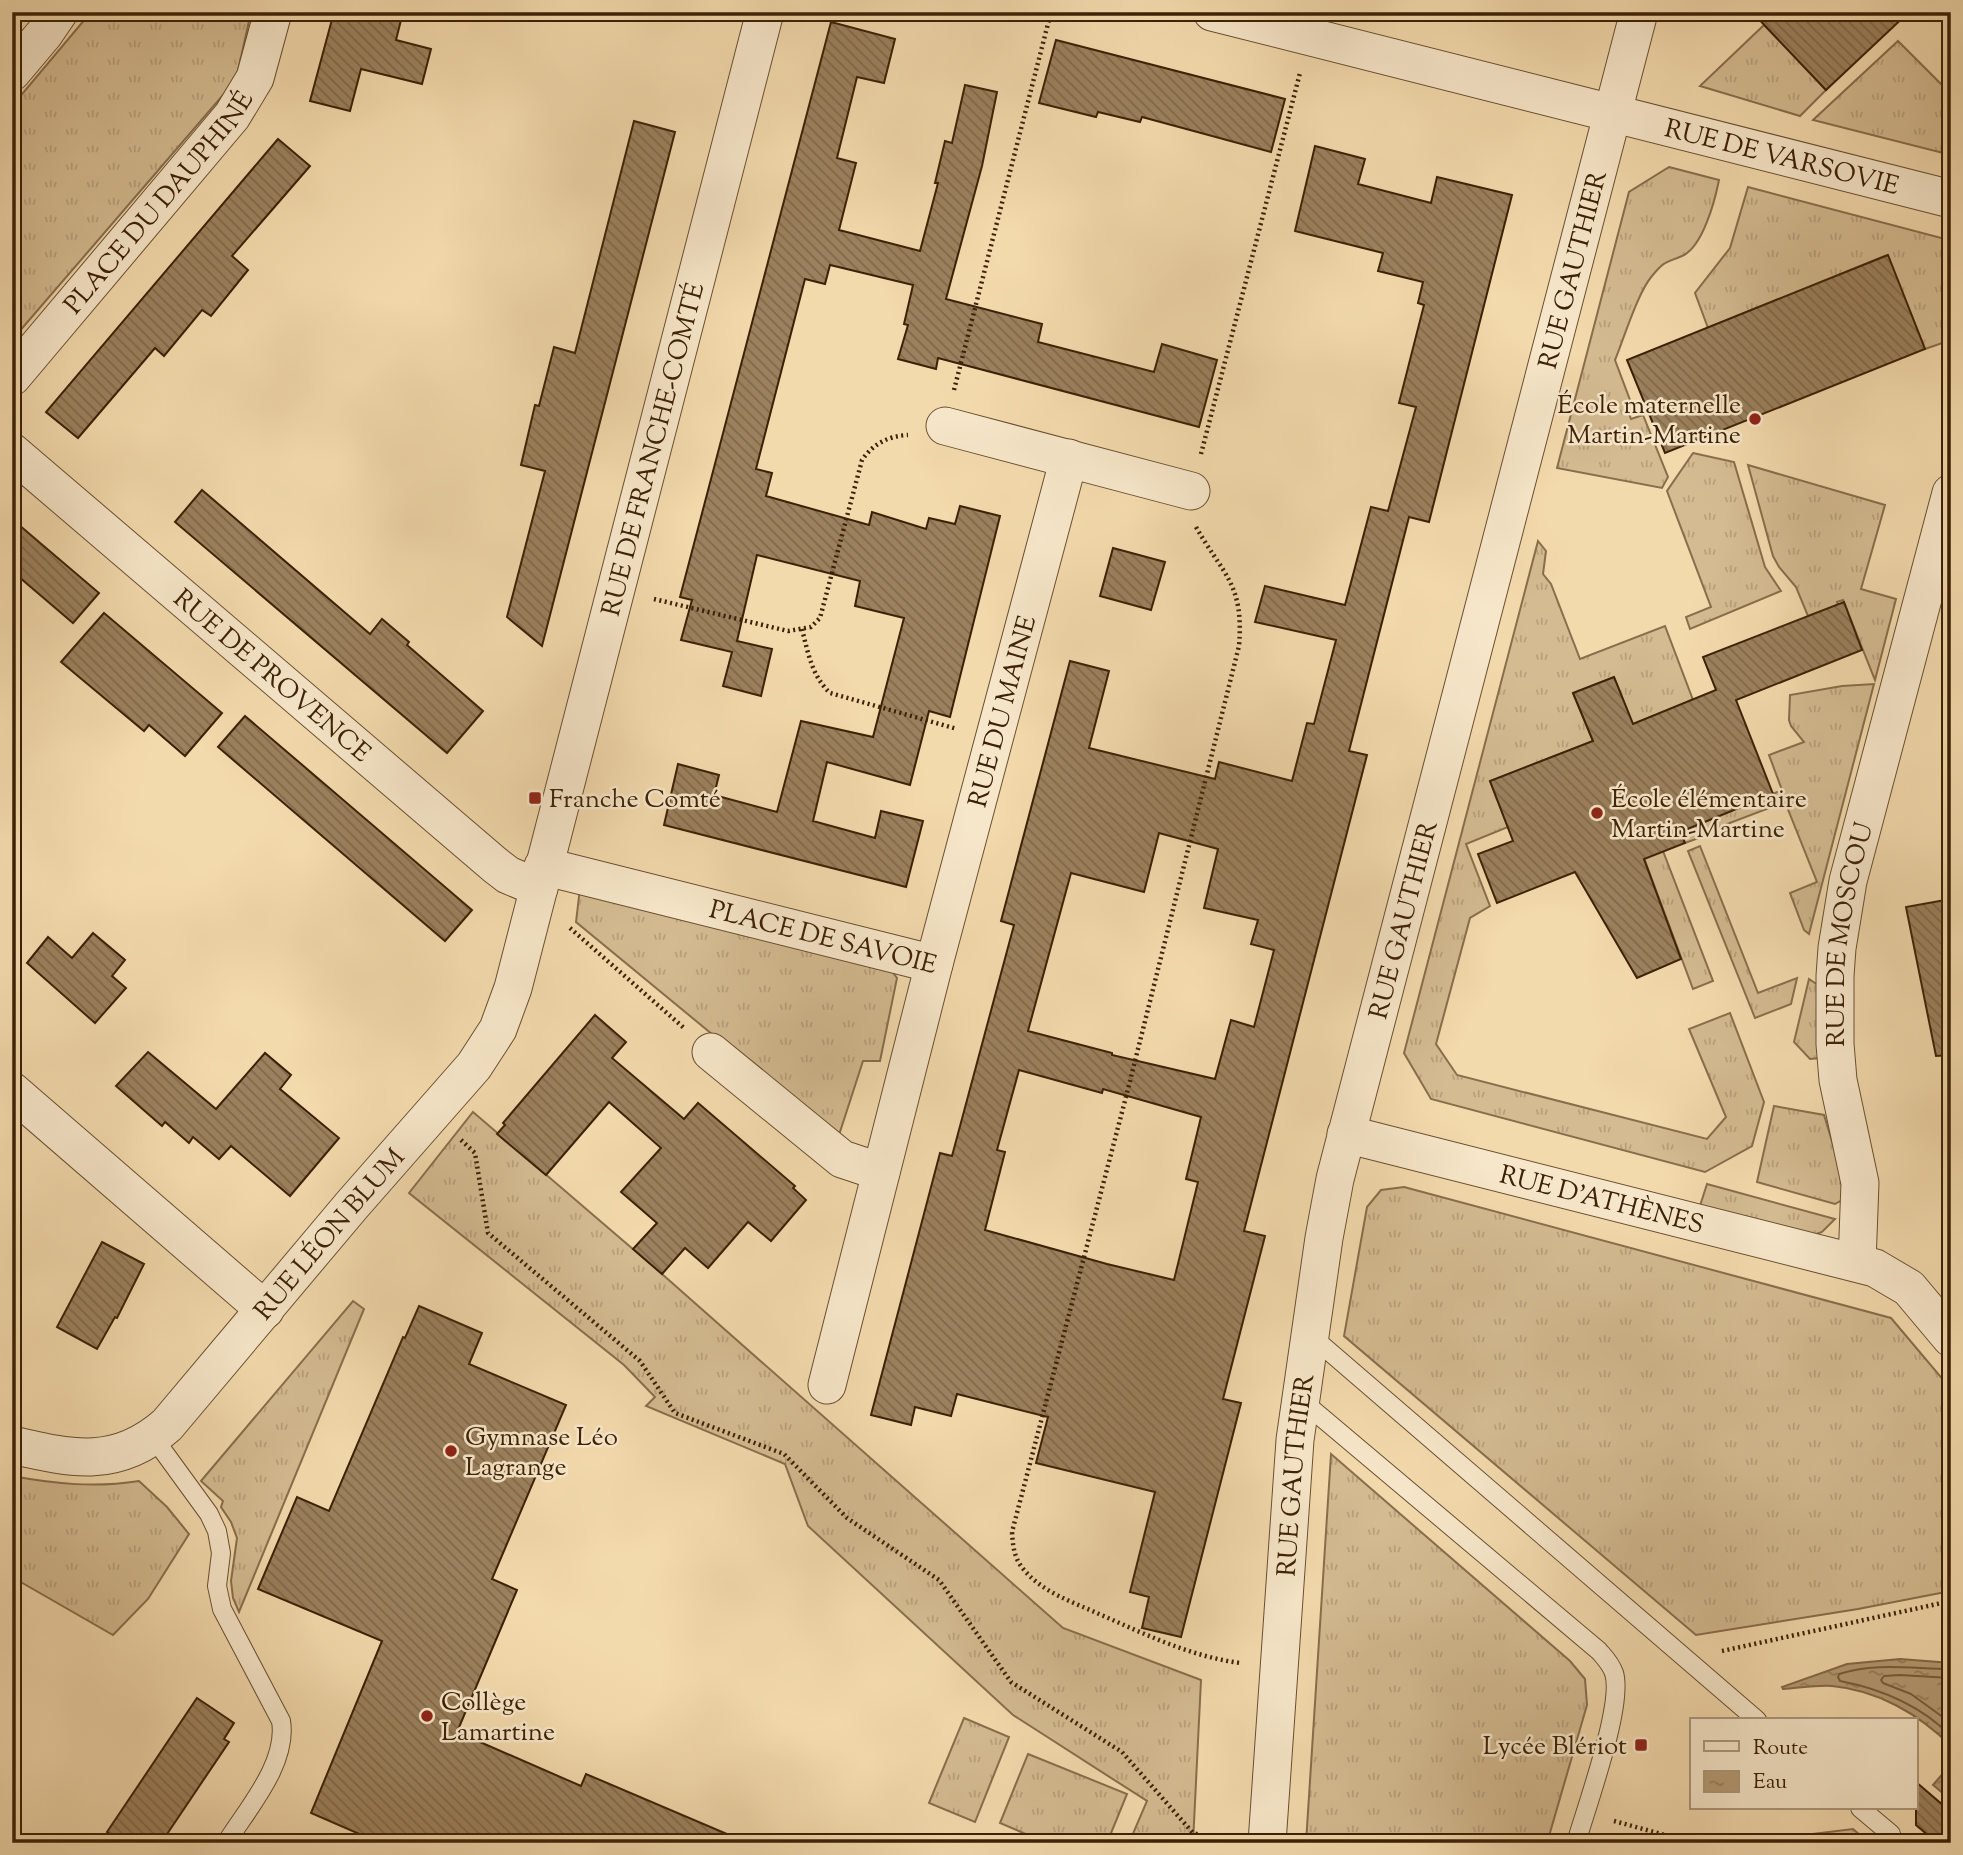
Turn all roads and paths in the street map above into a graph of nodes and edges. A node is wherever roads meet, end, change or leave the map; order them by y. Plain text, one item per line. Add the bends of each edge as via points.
1 (59, 12) edge
2 (273, 12) edge
3 (765, 12) edge
4 (1051, 12) edge
5 (1212, 12) edge
6 (1639, 12) edge
7 (1310, 37) junction
8 (12, 72) edge
9 (1614, 114) junction
10 (1951, 199) edge
11 (12, 376) edge
12 (945, 426) junction
13 (12, 452) edge
14 (1069, 458) junction
15 (1191, 491) junction
16 (1951, 493) edge
17 (615, 590) junction
18 (802, 629) junction
19 (994, 739) junction
20 (539, 884) junction
21 (934, 964) junction
22 (711, 1052) joint
23 (12, 1091) edge
24 (433, 1113) junction
25 (1346, 1134) junction
26 (881, 1172) junction
27 (1857, 1263) junction
28 (265, 1310) junction
29 (1310, 1334) junction
30 (1951, 1338) edge
31 (827, 1385) dead end
32 (1301, 1400) junction
33 (153, 1437) junction
34 (12, 1445) edge
35 (1951, 1601) edge
36 (1694, 1667) junction
37 (1279, 1668) junction
38 (1755, 1718) edge
39 (1862, 1810) edge
40 (1585, 1814) junction
41 (1891, 1834) dead end
42 (226, 1843) edge
43 (1229, 1843) edge
44 (1267, 1843) edge
45 (1576, 1843) edge
46 (1694, 1843) edge

1 - 8 street
2 - 11 street, PLACE DU DAUPHINÉ via 255,78 232,116
3 - 17 street, RUE DE FRANCHE-COMTÉ
4 - 12 path
5 - 7 street, RUE DE VARSOVIE
6 - 9 street, RUE GAUTHIER
7 - 9 street, RUE DE VARSOVIE
7 - 15 path
9 - 10 street, RUE DE VARSOVIE
9 - 25 street, RUE GAUTHIER
12 - 14 street
12 - 18 path via 871,447 862,460 820,618
13 - 20 street, RUE DE PROVENCE via 495,865 508,875
14 - 15 street
14 - 19 street, RUE DU MAINE
15 - 37 path via 1189,506 1196,528 1237,598 1239,646 1012,1532 1013,1553 1024,1571 1051,1592 1178,1649 1217,1660
16 - 27 street, RUE DE MOSCOU via 1848,881 1838,948 1835,1044 1860,1182
17 - 18 path via 781,630
17 - 20 street, RUE DE FRANCHE-COMTÉ
18 - 19 path via 818,680 830,693
19 - 21 street, RUE DU MAINE
20 - 21 street, PLACE DE SAVOIE
20 - 22 path
20 - 24 street, RUE LÉON BLUM via 498,1029 474,1066
21 - 26 street, PLACE DE SAVOIE
22 - 26 street via 842,1159
23 - 28 street
24 - 28 street, RUE LÉON BLUM
24 - 43 path via 475,1153 488,1233 640,1361 676,1413 784,1454 847,1518 939,1580 1011,1682 1122,1752 1193,1833
25 - 27 street, RUE D'ATHÈNES
25 - 29 street, RUE GAUTHIER
26 - 31 street, PLACE DE SAVOIE
27 - 30 street via 1909,1288
28 - 33 street, RUE LÉON BLUM
29 - 32 street, RUE GAUTHIER
29 - 36 lane
32 - 37 street, RUE GAUTHIER
32 - 40 lane via 1609,1662 1615,1703
33 - 34 street, RUE LÉON BLUM via 138,1446 92,1457
33 - 42 lane via 214,1524 221,1553 217,1586 222,1609 284,1735 278,1761
35 - 36 path via 1713,1654
36 - 38 lane
37 - 44 street, RUE GAUTHIER
39 - 41 lane
40 - 45 lane
40 - 46 path

